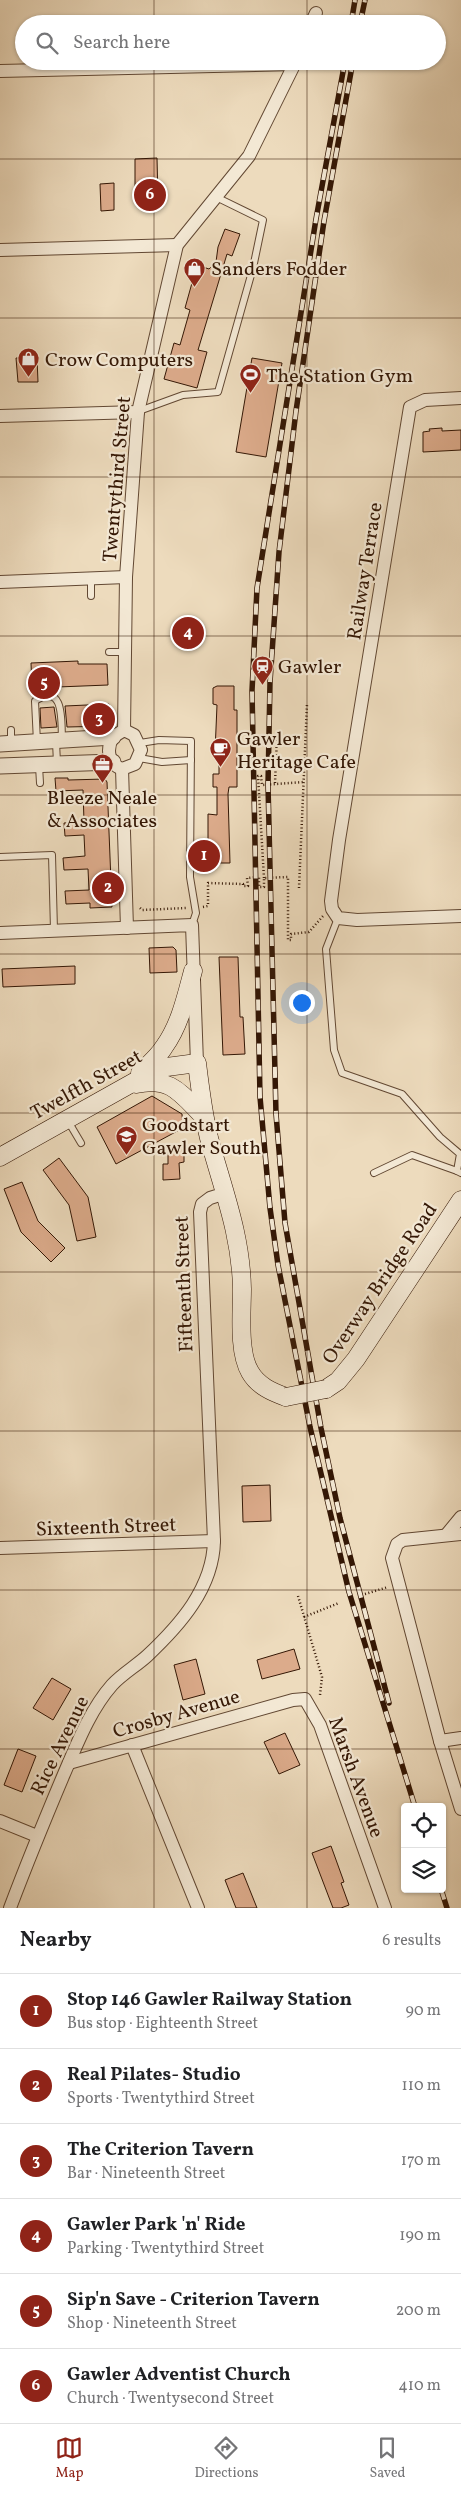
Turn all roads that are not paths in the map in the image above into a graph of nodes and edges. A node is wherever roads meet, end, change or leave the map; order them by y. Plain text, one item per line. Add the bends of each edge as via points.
1 (33, 70) edge
2 (292, 70) edge
3 (0, 71) edge
4 (216, 196) junction
5 (177, 245) junction
6 (0, 250) edge
7 (461, 398) edge
8 (138, 412) junction
9 (0, 416) edge
10 (126, 577) junction
11 (91, 578) junction
12 (0, 582) edge
13 (91, 596) dead end
14 (109, 652) dead end
15 (125, 652) junction
16 (119, 734) junction
17 (7, 739) edge
18 (59, 741) junction
19 (37, 742) junction
20 (140, 743) junction
21 (139, 758) junction
22 (191, 760) junction
23 (39, 764) junction
24 (57, 764) junction
25 (117, 765) junction
26 (0, 766) edge
27 (40, 783) dead end
28 (0, 857) edge
29 (335, 913) junction
30 (461, 916) edge
31 (192, 925) junction
32 (127, 928) junction
33 (54, 930) junction
34 (0, 933) edge
35 (193, 971) junction
36 (197, 1063) junction
37 (128, 1086) junction
38 (204, 1117) junction
39 (68, 1120) junction
40 (81, 1143) dead end
41 (0, 1156) edge
42 (459, 1172) edge
43 (374, 1173) dead end
44 (226, 1193) junction
45 (461, 1200) edge
46 (461, 1517) edge
47 (447, 1534) junction
48 (461, 1534) edge
49 (214, 1542) junction
50 (0, 1548) edge
51 (293, 1700) joint
52 (461, 1738) edge
53 (440, 1741) junction
54 (132, 1745) junction
55 (69, 1763) junction
56 (461, 1809) edge
57 (0, 1821) edge
58 (37, 1836) junction
59 (10, 1908) edge
60 (198, 1908) edge
61 (386, 1908) edge

1 - 3 street
2 - 4 street, Twentythird Street via 249,156
4 - 5 street, Twentythird Street
4 - 8 lane via 263,220 218,392 183,395
5 - 6 street
5 - 8 street, Twentythird Street
7 - 29 street, Railway Terrace via 425,400 410,407 340,830
8 - 9 street
8 - 10 street, Twentythird Street
10 - 11 street
10 - 15 street, Twentythird Street
11 - 12 street
11 - 13 lane
14 - 15 lane
15 - 16 street, Twentythird Street
16 - 18 street
16 - 20 street via 134,735
16 - 25 street via 108,750
17 - 19 street
18 - 19 street
18 - 19 lane via 60,706 57,698 47,696 35,701
18 - 24 lane
20 - 21 street
20 - 22 lane via 191,741
21 - 22 lane via 162,762
21 - 25 street via 131,766
22 - 31 lane via 190,884 196,913
23 - 24 street
23 - 26 street
23 - 27 lane
24 - 25 street
25 - 32 street
28 - 33 lane via 52,855
29 - 30 street via 357,920
29 - 42 lane via 326,949 334,1050 342,1073 402,1094 440,1137 460,1154
31 - 32 street
31 - 35 street
32 - 33 street
33 - 34 street
35 - 36 street
35 - 37 main road via 181,1014 164,1048
36 - 37 main road, Twelfth Street via 159,1068
36 - 38 main road
37 - 38 main road via 153,1080 173,1087
37 - 39 main road, Twelfth Street
38 - 44 main road
39 - 40 lane
39 - 41 main road, Twelfth Street
42 - 43 lane via 412,1155
44 - 45 main road, Overway Bridge Road, bridge via 238,1245 244,1354 249,1371 259,1383 286,1397 326,1389 338,1381 356,1359
44 - 49 street, Fifteenth Street via 210,1198 202,1204 200,1212
46 - 47 street
47 - 48 street
47 - 53 street via 403,1540 397,1544 392,1558
49 - 50 street, Sixteenth Street
49 - 55 street, Rice Avenue via 213,1559 204,1587 177,1624 112,1684 90,1716
51 - 54 street, Crosby Avenue
51 - 61 street, Marsh Avenue via 305,1700 320,1725
52 - 53 street
53 - 56 street
54 - 55 street, Crosby Avenue
54 - 60 street
55 - 58 street, Rice Avenue
57 - 58 street
58 - 59 street, Rice Avenue

